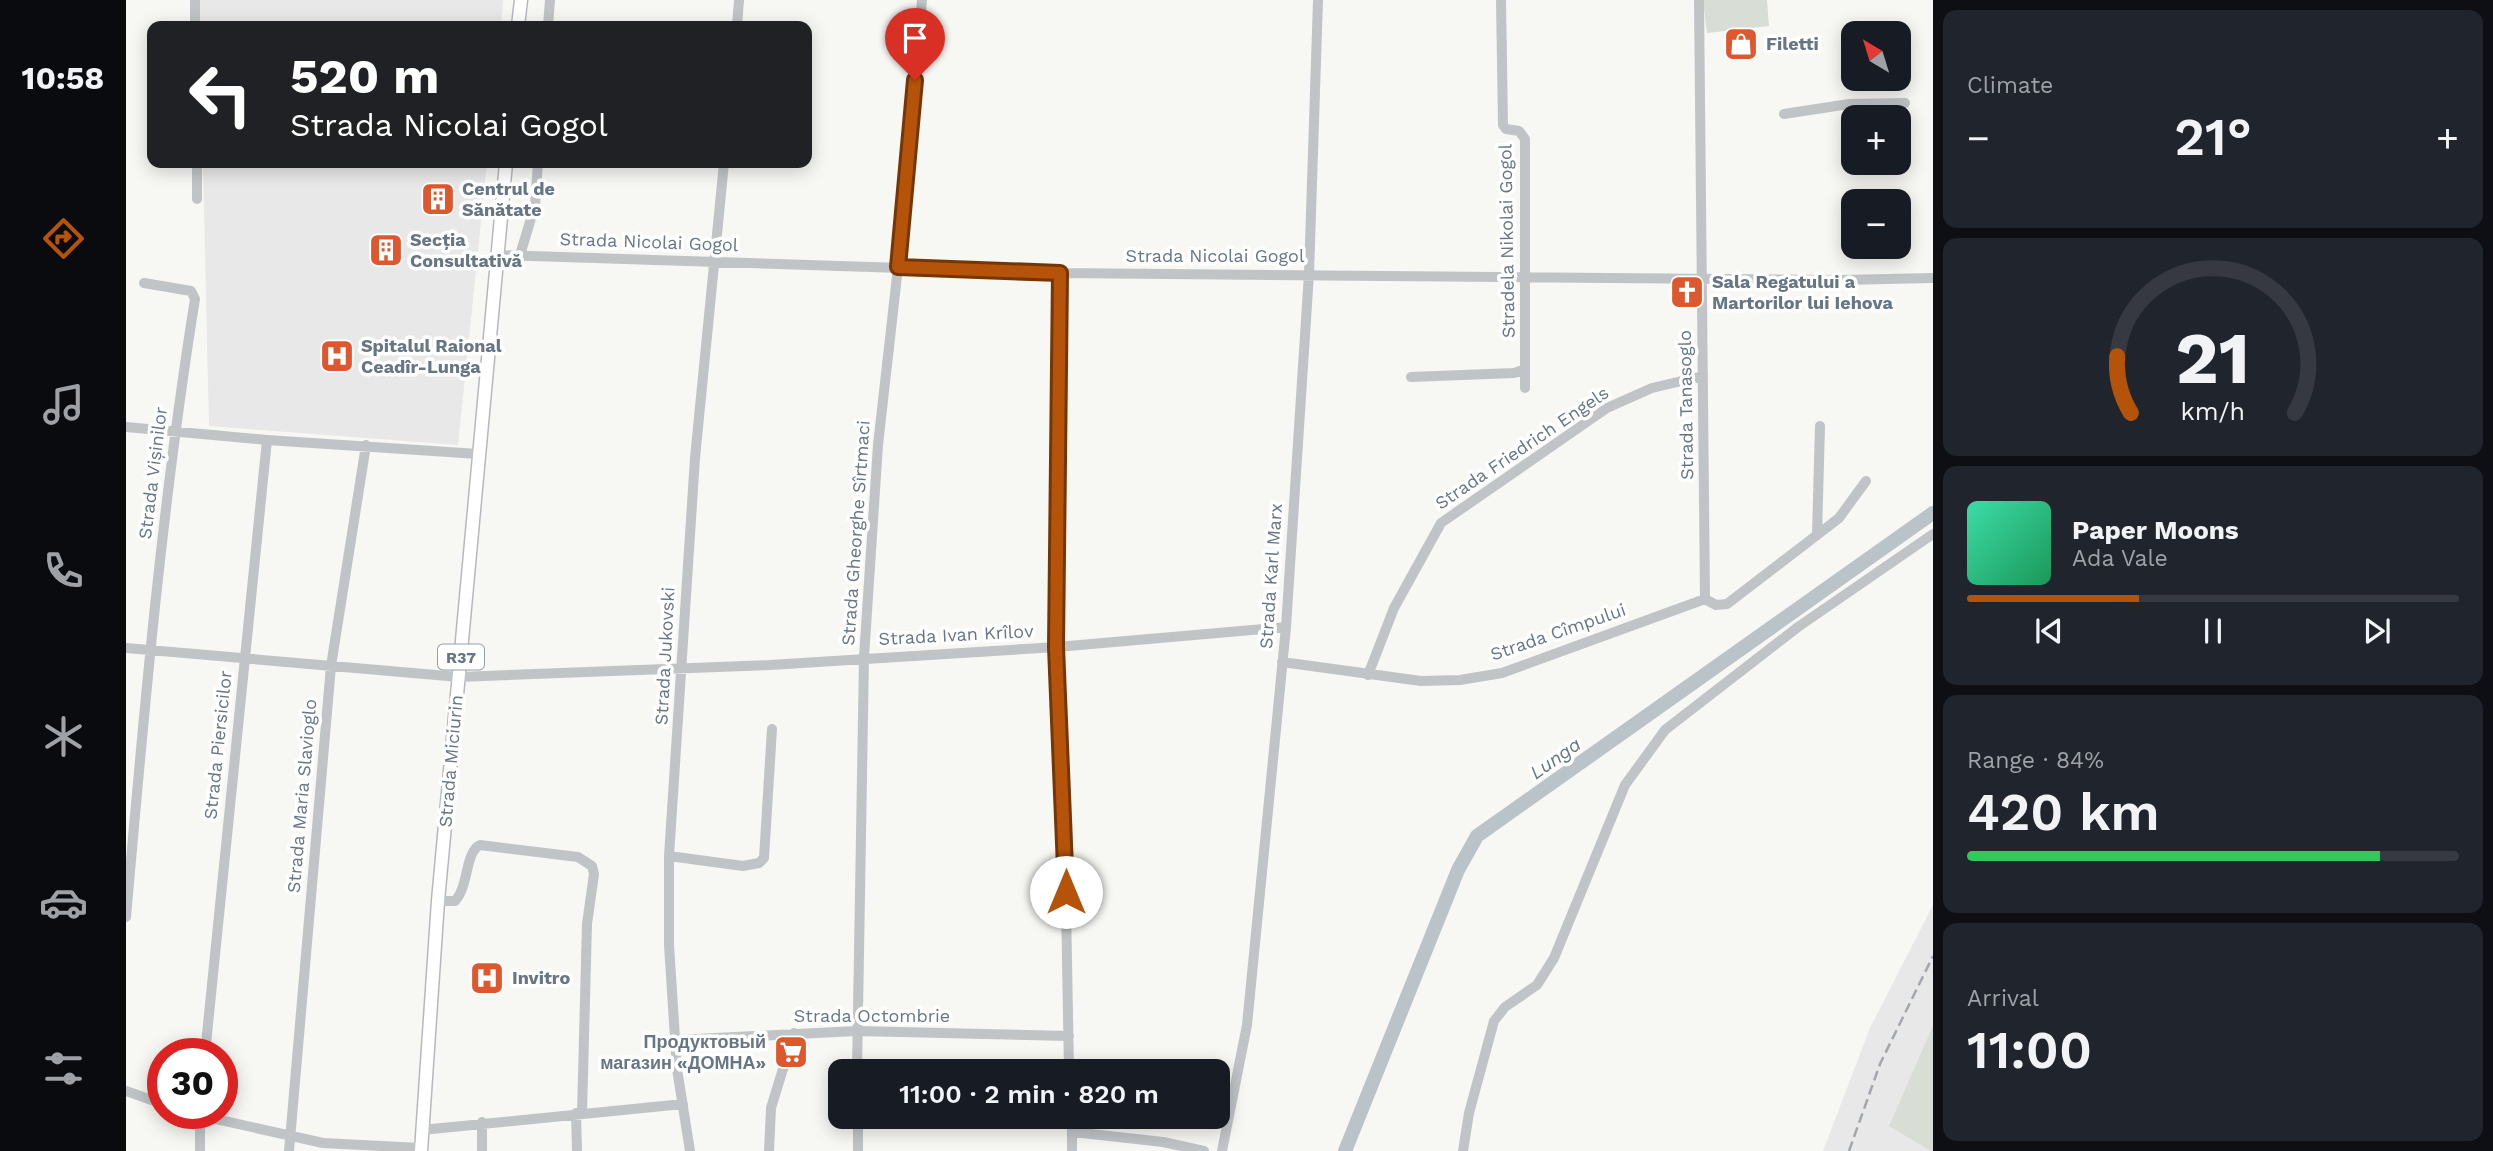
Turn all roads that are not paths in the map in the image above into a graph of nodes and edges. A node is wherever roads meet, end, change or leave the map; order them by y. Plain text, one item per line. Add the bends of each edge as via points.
1 (195, 0) edge
2 (521, 0) edge
3 (550, 0) edge
4 (739, 0) edge
5 (922, 0) edge
6 (1318, 0) edge
7 (1501, 0) edge
8 (1699, 0) edge
9 (195, 21) edge
10 (519, 21) edge
11 (548, 21) edge
12 (737, 21) edge
13 (1905, 103) dead end
14 (1784, 114) dead end
15 (197, 168) edge
16 (506, 168) edge
17 (538, 168) edge
18 (724, 168) edge
19 (197, 199) dead end
20 (497, 254) junction
21 (520, 255) junction
22 (715, 262) junction
23 (898, 267) junction
24 (1060, 273) junction
25 (1309, 274) junction
26 (1525, 276) junction
27 (1701, 276) junction
28 (1933, 278) edge
29 (144, 283) dead end
30 (1523, 370) junction
31 (1703, 376) junction
32 (1411, 377) dead end
33 (1525, 388) dead end
34 (1820, 426) dead end
35 (126, 427) edge
36 (175, 431) junction
37 (267, 440) junction
38 (366, 445) junction
39 (478, 454) junction
40 (1866, 481) dead end
41 (1933, 534) edge
42 (1817, 535) junction
43 (1706, 599) junction
44 (1286, 627) junction
45 (1056, 647) junction
46 (126, 648) edge
47 (150, 650) junction
48 (864, 657) junction
49 (244, 661) junction
50 (1282, 662) junction
51 (331, 667) junction
52 (681, 667) junction
53 (1368, 675) junction
54 (459, 677) junction
55 (772, 729) dead end
56 (669, 856) junction
57 (438, 901) junction
58 (126, 917) edge
59 (856, 1031) junction
60 (794, 1033) junction
61 (1069, 1036) junction
62 (207, 1038) edge
63 (676, 1040) junction
64 (857, 1059) edge
65 (1069, 1059) edge
66 (126, 1091) edge
67 (147, 1098) edge
68 (683, 1104) junction
69 (579, 1113) junction
70 (482, 1122) junction
71 (238, 1123) edge
72 (198, 1129) edge
73 (858, 1129) edge
74 (1073, 1129) edge
75 (422, 1130) junction
76 (1073, 1132) junction
77 (289, 1134) junction
78 (421, 1149) edge
79 (200, 1151) edge
80 (289, 1151) edge
81 (482, 1151) edge
82 (577, 1151) edge
83 (690, 1151) edge
84 (769, 1151) edge
85 (858, 1151) edge
86 (1072, 1151) edge
87 (1204, 1151) edge
88 (1222, 1151) edge
89 (1463, 1151) edge

1 - 9 street
2 - 10 main road
3 - 11 street
4 - 12 street
5 - 23 street, Strada Gheorghe Sîrtmaci
6 - 25 street, Strada Karl Marx
7 - 26 street, Stradela Nikolai Gogol via 1503,125 1519,131 1525,139
8 - 27 street, Strada Tanasoglo
13 - 14 street via 1828,106
15 - 19 street
16 - 20 main road, Strada Miciurin / R37
17 - 21 street via 535,205
18 - 22 street, Strada Jukovski
20 - 21 street, Strada Nicolai Gogol
20 - 39 main road, Strada Miciurin / R37
21 - 22 street, Strada Nicolai Gogol
22 - 23 street, Strada Nicolai Gogol
22 - 52 street, Strada Jukovski via 695,458
23 - 24 street, Strada Nicolai Gogol
23 - 48 street, Strada Gheorghe Sîrtmaci via 878,445
24 - 25 street, Strada Nicolai Gogol
24 - 45 street
25 - 26 street, Strada Nicolai Gogol
25 - 44 street, Strada Karl Marx
26 - 27 street, Strada Nicolai Gogol
26 - 30 street, Stradela Nikolai Gogol
27 - 28 street, Strada Nicolai Gogol
27 - 31 street, Strada Tanasoglo
29 - 36 street, Strada Vișinilor via 194,294
30 - 32 street
30 - 33 street, Stradela Nikolai Gogol
31 - 43 street, Strada Tanasoglo
31 - 53 street, Strada Friedrich Engels via 1652,388 1606,408 1441,523 1394,608
34 - 42 street
35 - 36 street
36 - 37 street
36 - 47 street, Strada Vișinilor
37 - 38 street
37 - 49 street, Strada Piersicilor
38 - 39 street
38 - 51 street, Strada Maria Slavioglo
39 - 54 main road, Strada Miciurin / R37
40 - 42 street, Strada Cîmpului via 1839,518
41 - 89 street via 1798,627 1665,730 1625,785 1554,958 1537,985 1505,1007 1494,1021
42 - 43 street, Strada Cîmpului via 1735,600 1721,606
43 - 53 street, Strada Cîmpului via 1502,673 1421,681
44 - 45 street, Strada Ivan Krîlov
44 - 50 street, Strada Karl Marx
45 - 48 street, Strada Ivan Krîlov
45 - 61 street
46 - 47 street, Strada Ivan Krîlov
47 - 49 street, Strada Ivan Krîlov
47 - 58 street, Strada Vișinilor
48 - 52 street, Strada Ivan Krîlov
48 - 59 street, Strada Gheorghe Sîrtmaci
49 - 51 street, Strada Ivan Krîlov
49 - 62 street, Strada Piersicilor
50 - 53 street, Strada Cîmpului
50 - 88 street, Strada Karl Marx via 1247,1025
51 - 54 street, Strada Ivan Krîlov
51 - 77 street, Strada Maria Slavioglo
52 - 54 street, Strada Ivan Krîlov
52 - 56 street, Strada Jukovski
54 - 57 main road, Strada Miciurin / R37
55 - 56 street via 764,858 743,866
56 - 63 street, Strada Jukovski
57 - 69 street via 455,901 462,894 471,853 480,845 578,857 592,866
57 - 75 main road, Strada Miciurin / R37
59 - 60 street, Strada Octombrie
59 - 61 street, Strada Octombrie
59 - 64 street, Strada Gheorghe Sîrtmaci
60 - 63 street, Strada Octombrie
60 - 84 street via 769,1118
61 - 65 street
63 - 68 street, Strada Jukovski
66 - 67 street
68 - 69 street
68 - 83 street, Strada Jukovski
69 - 70 street
69 - 82 street
70 - 75 street
70 - 81 street
71 - 77 street
72 - 79 street
73 - 85 street
74 - 76 street
75 - 78 main road, Strada Miciurin / R37
76 - 86 street
76 - 87 street
77 - 78 street via 323,1143
77 - 80 street, Strada Maria Slavioglo

